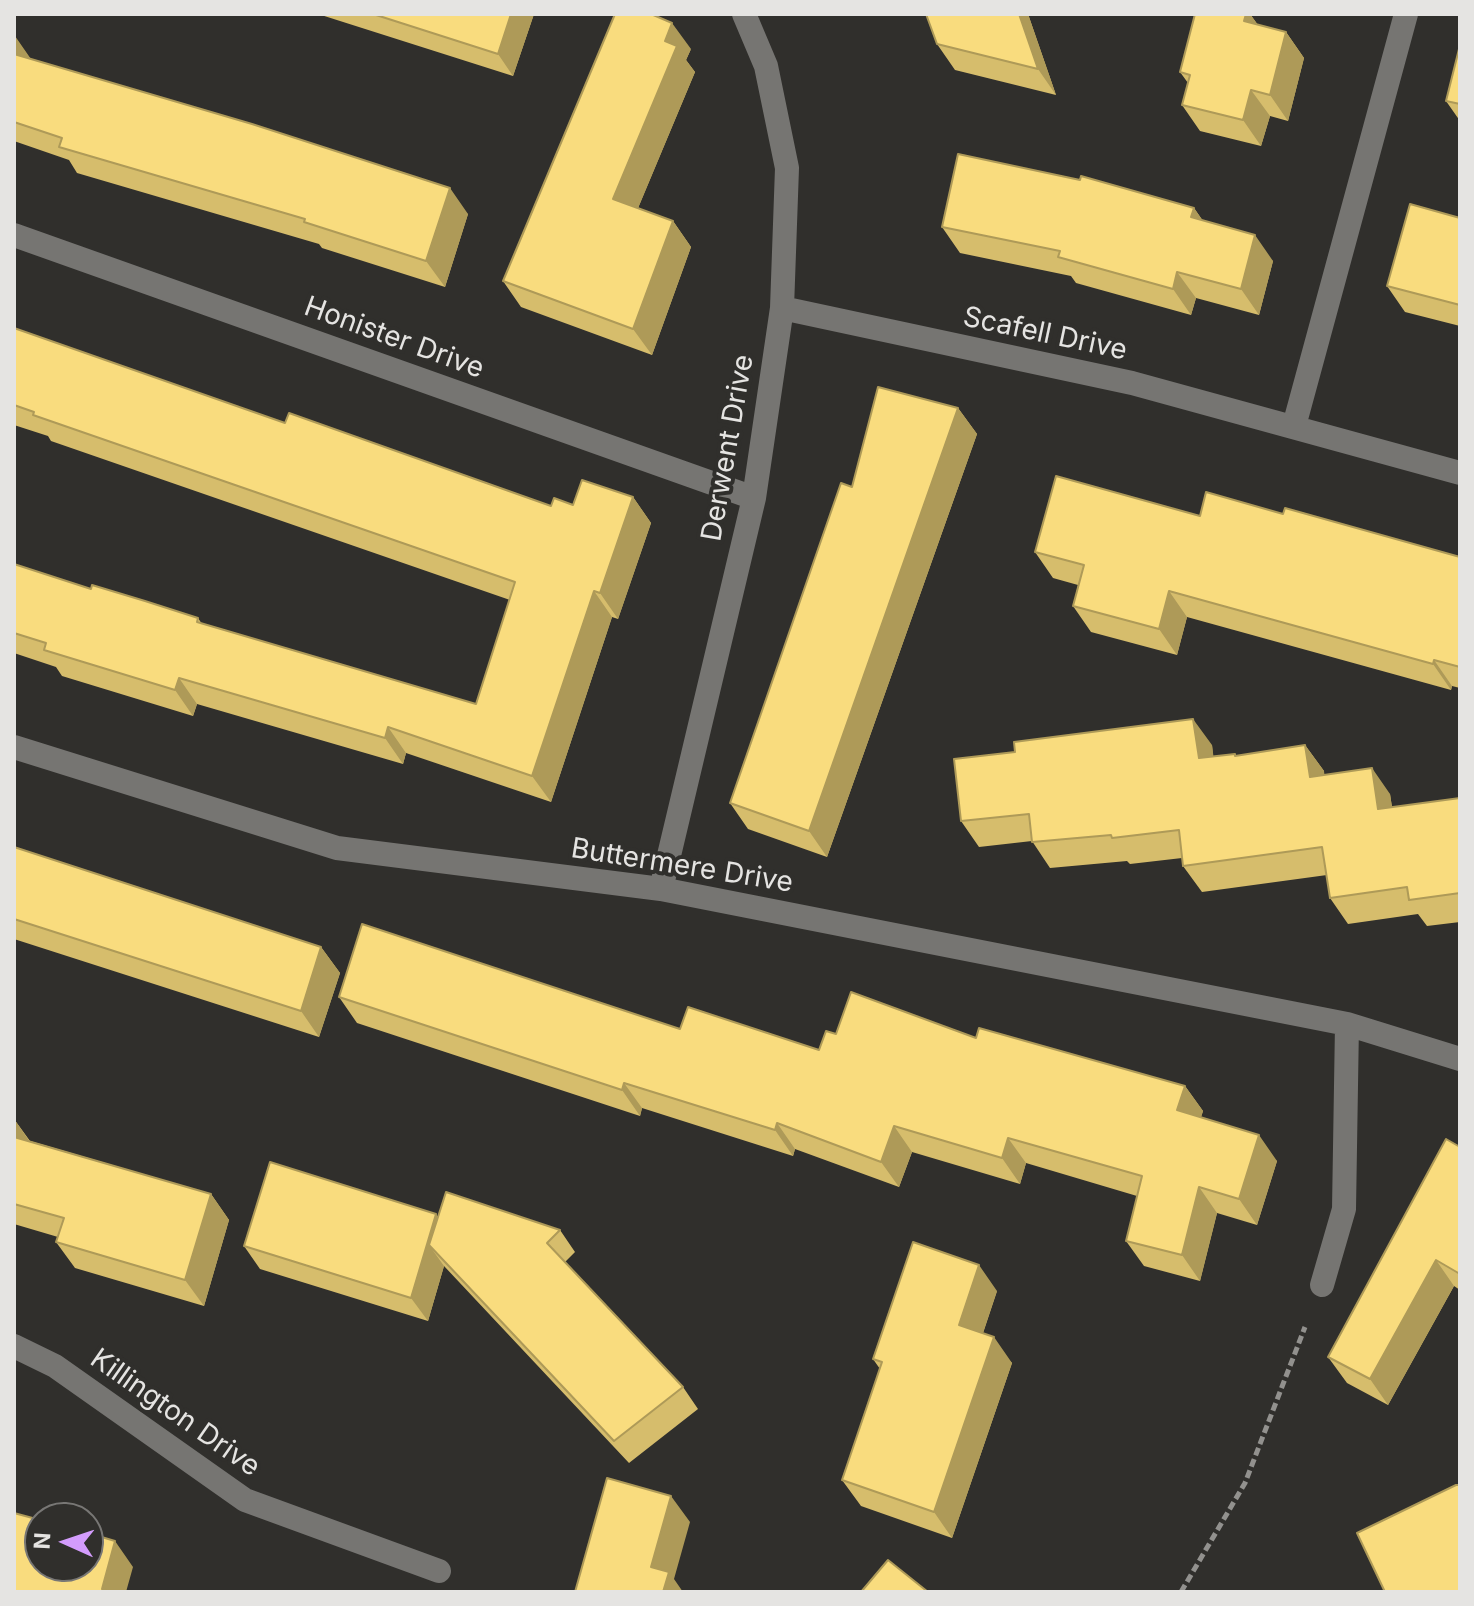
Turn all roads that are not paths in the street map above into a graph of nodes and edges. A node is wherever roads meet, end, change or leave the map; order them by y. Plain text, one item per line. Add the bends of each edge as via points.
1 (744, 14) edge
2 (1406, 14) edge
3 (14, 235) edge
4 (782, 308) junction
5 (1294, 426) junction
6 (1460, 473) edge
7 (754, 498) junction
8 (14, 747) edge
9 (661, 889) junction
10 (1347, 1024) junction
11 (1460, 1059) edge
12 (1322, 1285) road end
13 (14, 1346) edge
14 (439, 1571) dead end

1 - 4 street, Derwent Drive via 766,66 787,168
2 - 5 street
3 - 7 street, Honister Drive
4 - 5 street, Scafell Drive via 1132,383
4 - 7 street, Derwent Drive
5 - 6 street, Scafell Drive
7 - 9 street, Derwent Drive
8 - 9 street, Buttermere Drive via 337,848
9 - 10 street, Buttermere Drive
10 - 11 street, Buttermere Drive
10 - 12 street via 1344,1209
13 - 14 street, Killington Drive via 55,1366 245,1500

